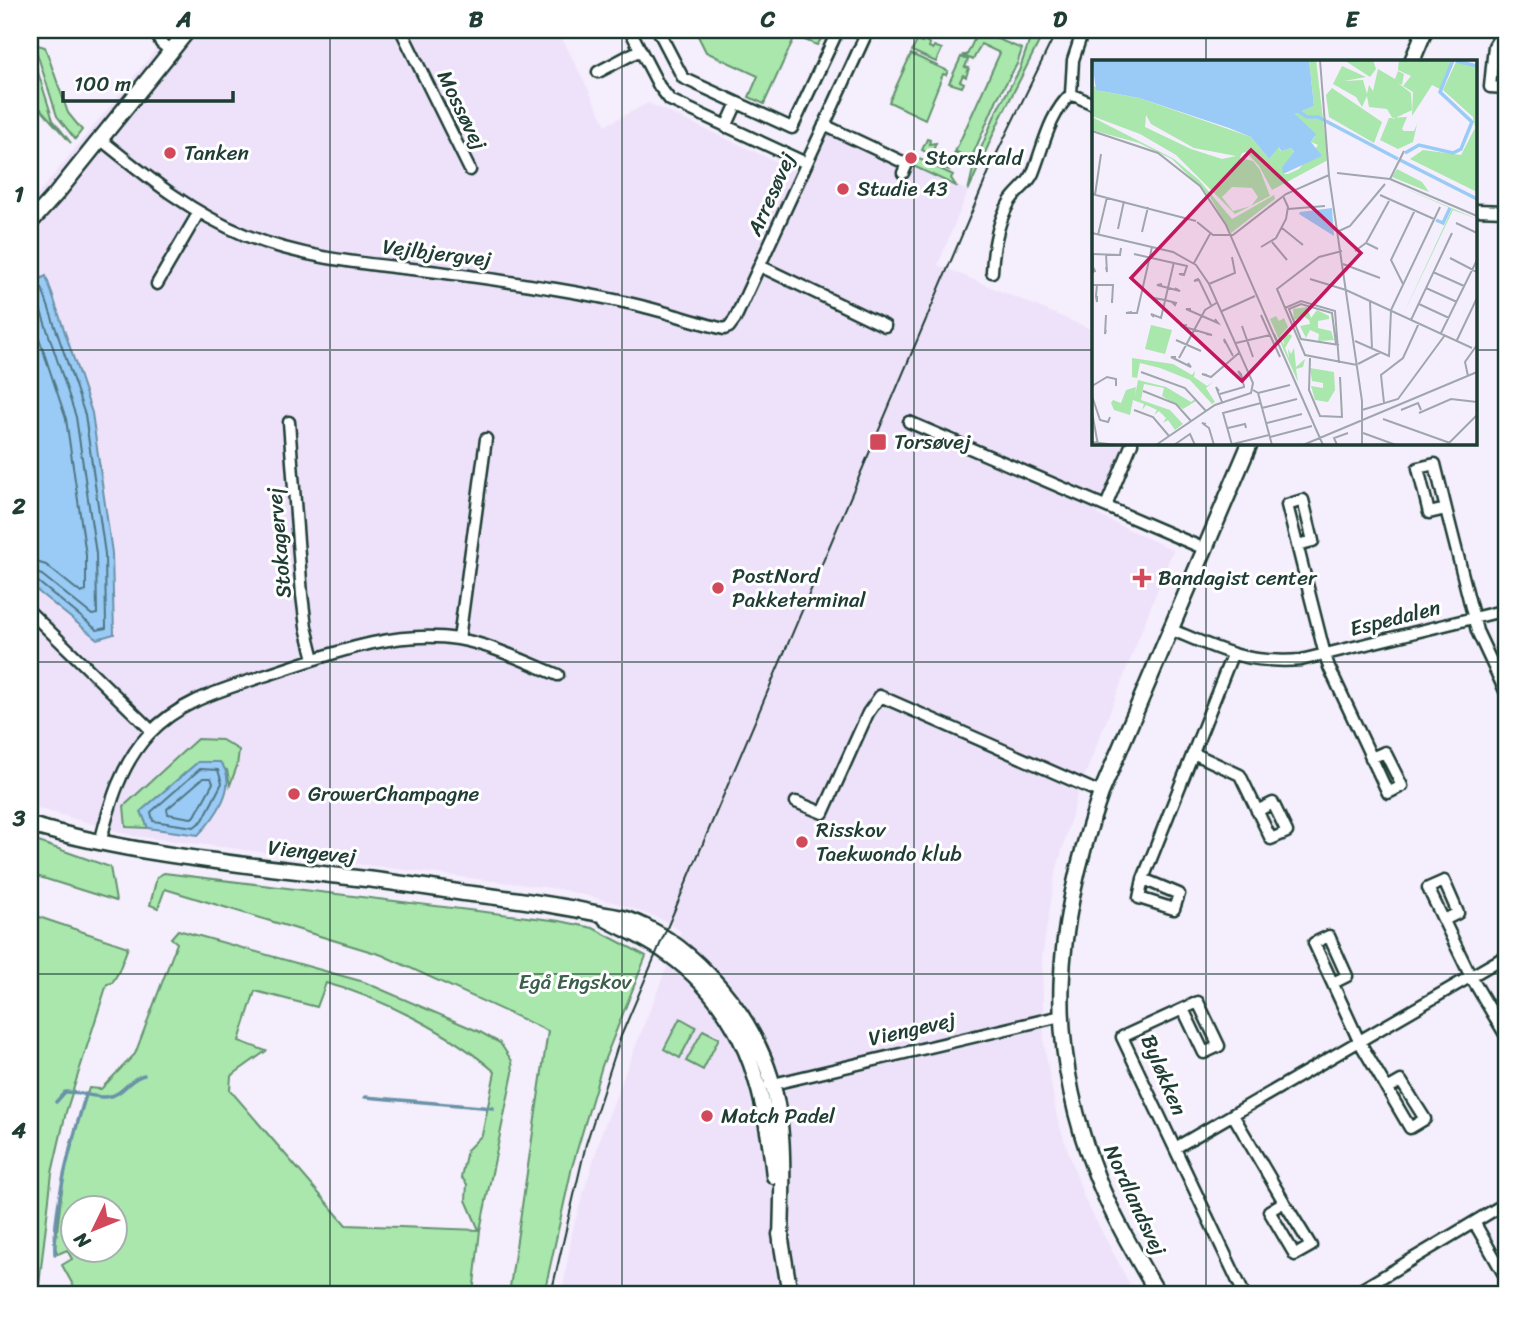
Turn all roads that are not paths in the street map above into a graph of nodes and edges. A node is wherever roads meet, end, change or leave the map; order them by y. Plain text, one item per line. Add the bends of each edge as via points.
1 (155, 30) edge
2 (188, 30) edge
3 (401, 30) edge
4 (630, 30) edge
5 (658, 30) edge
6 (838, 30) edge
7 (868, 30) edge
8 (1083, 30) edge
9 (1425, 30) edge
10 (1505, 33) edge
11 (640, 50) junction
12 (171, 51) junction
13 (1412, 60) edge
14 (598, 72) dead end
15 (1506, 88) edge
16 (1071, 94) junction
17 (737, 103) junction
18 (1092, 104) edge
19 (824, 125) junction
20 (726, 127) junction
21 (99, 138) junction
22 (806, 163) junction
23 (470, 170) dead end
24 (903, 173) dead end
25 (1476, 210) edge
26 (1506, 211) edge
27 (198, 212) junction
28 (30, 223) edge
29 (760, 266) junction
30 (992, 272) dead end
31 (157, 284) dead end
32 (885, 326) dead end
33 (289, 422) dead end
34 (909, 422) dead end
35 (485, 439) dead end
36 (1132, 444) edge
37 (1250, 444) edge
38 (1106, 506) junction
39 (1446, 509) junction
40 (1297, 545) dead end
41 (1205, 548) junction
42 (1506, 610) edge
43 (30, 612) edge
44 (1474, 618) junction
45 (1170, 629) junction
46 (459, 639) junction
47 (1232, 655) junction
48 (1325, 655) junction
49 (314, 659) junction
50 (558, 675) dead end
51 (1506, 689) edge
52 (152, 730) junction
53 (1193, 753) junction
54 (1371, 758) dead end
55 (1101, 793) junction
56 (796, 802) dead end
57 (1257, 811) dead end
58 (30, 825) edge
59 (100, 843) junction
60 (1143, 879) dead end
61 (1444, 920) dead end
62 (1506, 956) edge
63 (1471, 977) junction
64 (1333, 982) dead end
65 (1183, 1009) junction
66 (1061, 1016) junction
67 (1505, 1032) edge
68 (1359, 1041) junction
69 (766, 1085) junction
70 (1387, 1089) junction
71 (1233, 1115) junction
72 (1175, 1148) junction
73 (1284, 1202) junction
74 (1506, 1203) edge
75 (1474, 1222) junction
76 (1506, 1278) edge
77 (790, 1294) edge
78 (1158, 1294) edge
79 (1244, 1294) edge
80 (1354, 1294) edge

1 - 12 street
2 - 12 street
3 - 23 street, Mossøvej
4 - 11 street
5 - 17 street via 683,78
6 - 17 street via 792,128
7 - 19 street, Arresøvej
8 - 16 street via 1073,61
9 - 13 street
10 - 15 street via 1494,46 1489,87
11 - 14 street
11 - 20 street via 669,99
12 - 21 street
16 - 18 street
16 - 30 street via 1052,121 1031,177 1009,202 993,247
17 - 20 street
19 - 22 street, Arresøvej
19 - 24 street via 907,164
20 - 22 street
21 - 27 street, Vejlbjergvej
21 - 28 street
22 - 29 street, Arresøvej
25 - 26 street
27 - 29 street, Vejlbjergvej via 243,234 308,254 575,292 724,329 735,319
27 - 31 street
29 - 32 street, Arresøvej
33 - 49 street, Stokagervej via 302,595
34 - 38 street
35 - 46 street
36 - 38 street
37 - 41 street, Nordlandsvej
38 - 41 street
39 - 39 street, Espedalen via 1429,513 1418,468 1435,464
39 - 44 street, Espedalen
40 - 48 street, Espedalen
41 - 45 street, Nordlandsvej
42 - 44 street, Espedalen
43 - 52 street
44 - 48 street, Espedalen
44 - 51 street, Espedalen
45 - 47 street, Espedalen
45 - 55 street, Nordlandsvej
46 - 49 street via 386,640
46 - 50 street
47 - 48 street, Espedalen via 1276,662
47 - 53 street
48 - 54 street, Espedalen
49 - 52 street via 197,701
52 - 59 street via 119,780
53 - 57 street via 1240,775
53 - 60 street
55 - 56 street via 880,696 823,813
55 - 66 street, Nordlandsvej via 1083,843 1065,928
58 - 59 street, Viengevej
59 - 69 street, Viengevej via 592,912 666,952 697,978 730,1019
61 - 63 street
62 - 63 street, Byløkken
63 - 67 street
63 - 68 street, Byløkken
64 - 68 street
65 - 65 street, Byløkken via 1204,1053 1219,1046 1198,1002
65 - 72 street, Byløkken via 1122,1037
66 - 69 street, Viengevej
66 - 78 street, Nordlandsvej via 1065,1061 1084,1142 1114,1214
68 - 70 street
68 - 71 street, Byløkken
69 - 77 street via 782,1142 781,1242
70 - 70 street via 1410,1128 1424,1119 1401,1081
71 - 72 street, Byløkken
71 - 73 street
72 - 79 street, Byløkken
73 - 73 street via 1269,1211 1295,1255 1311,1246
74 - 75 street
75 - 76 street
75 - 80 street

